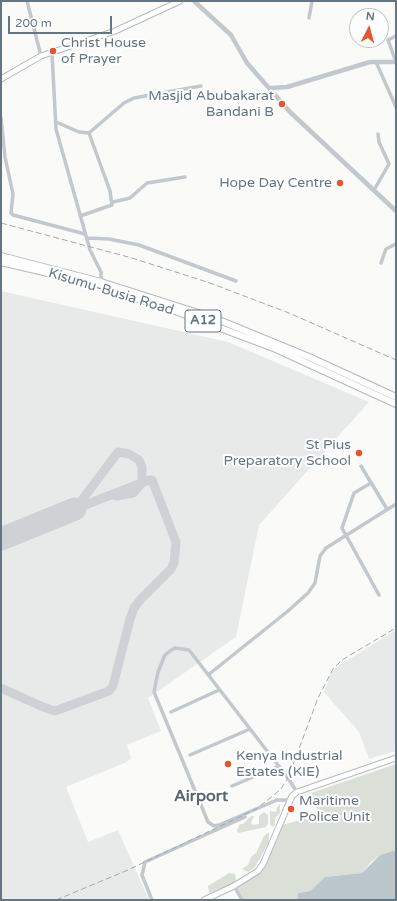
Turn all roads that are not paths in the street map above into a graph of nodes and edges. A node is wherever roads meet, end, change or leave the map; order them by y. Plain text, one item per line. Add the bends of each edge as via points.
1 (26, 1) edge
2 (180, 1) edge
3 (194, 1) edge
4 (312, 1) edge
5 (309, 18) dead end
6 (396, 36) edge
7 (52, 54) junction
8 (41, 56) junction
9 (376, 62) junction
10 (396, 62) edge
11 (1, 79) edge
12 (201, 86) dead end
13 (271, 88) junction
14 (396, 107) edge
15 (1, 118) edge
16 (56, 122) junction
17 (89, 133) junction
18 (378, 134) dead end
19 (185, 177) dead end
20 (374, 190) junction
21 (112, 202) junction
22 (396, 211) edge
23 (80, 216) junction
24 (86, 236) junction
25 (396, 244) edge
26 (1, 256) edge
27 (1, 262) edge
28 (381, 263) dead end
29 (236, 281) dead end
30 (101, 282) junction
31 (396, 397) edge
32 (396, 404) edge
33 (361, 466) dead end
34 (371, 483) junction
35 (396, 504) edge
36 (387, 509) junction
37 (346, 535) junction
38 (379, 595) dead end
39 (208, 674) junction
40 (219, 690) junction
41 (171, 712) dead end
42 (250, 729) junction
43 (190, 755) dead end
44 (396, 758) edge
45 (279, 766) junction
46 (232, 786) dead end
47 (297, 792) junction
48 (289, 800) junction
49 (249, 813) junction
50 (234, 886) junction
51 (152, 900) edge
52 (204, 900) edge
53 (242, 900) edge

1 - 8 street
2 - 7 main road via 115,32
3 - 13 street via 230,35 247,63
4 - 5 street
6 - 10 street via 388,40
7 - 8 main road
7 - 16 street
8 - 11 main road
9 - 10 street
9 - 13 street via 287,87
9 - 14 street
12 - 17 street via 129,100
13 - 20 street via 296,117
15 - 24 street via 13,194 11,213
16 - 17 street via 79,132
16 - 23 street
17 - 21 street
18 - 20 street via 389,164
19 - 21 street via 147,183 130,198
20 - 22 street
21 - 23 street via 110,207
23 - 24 street
24 - 29 street via 139,245
24 - 30 street via 101,272
25 - 28 street via 386,249
26 - 30 highway, Kisumu-Busia Road / A12
27 - 32 highway, Kisumu-Busia Road / A12 via 78,280 182,313 276,349
30 - 31 highway, Kisumu-Busia Road / A12 via 221,321 309,356
33 - 34 street
34 - 36 street
34 - 37 street via 352,496 342,528
35 - 36 street
36 - 37 street
37 - 38 street
37 - 39 street via 326,548 320,556 315,583 308,593
39 - 40 street
39 - 49 street via 188,650 175,648 165,656 154,692 208,822 214,826 219,825
40 - 41 street
40 - 42 street
42 - 43 street
42 - 45 street
44 - 47 main road
45 - 46 street
45 - 47 street
47 - 48 main road
48 - 49 street via 277,800
48 - 50 main road via 263,864 250,877
49 - 51 street via 238,822 145,862 142,875
50 - 52 main road
50 - 53 street

